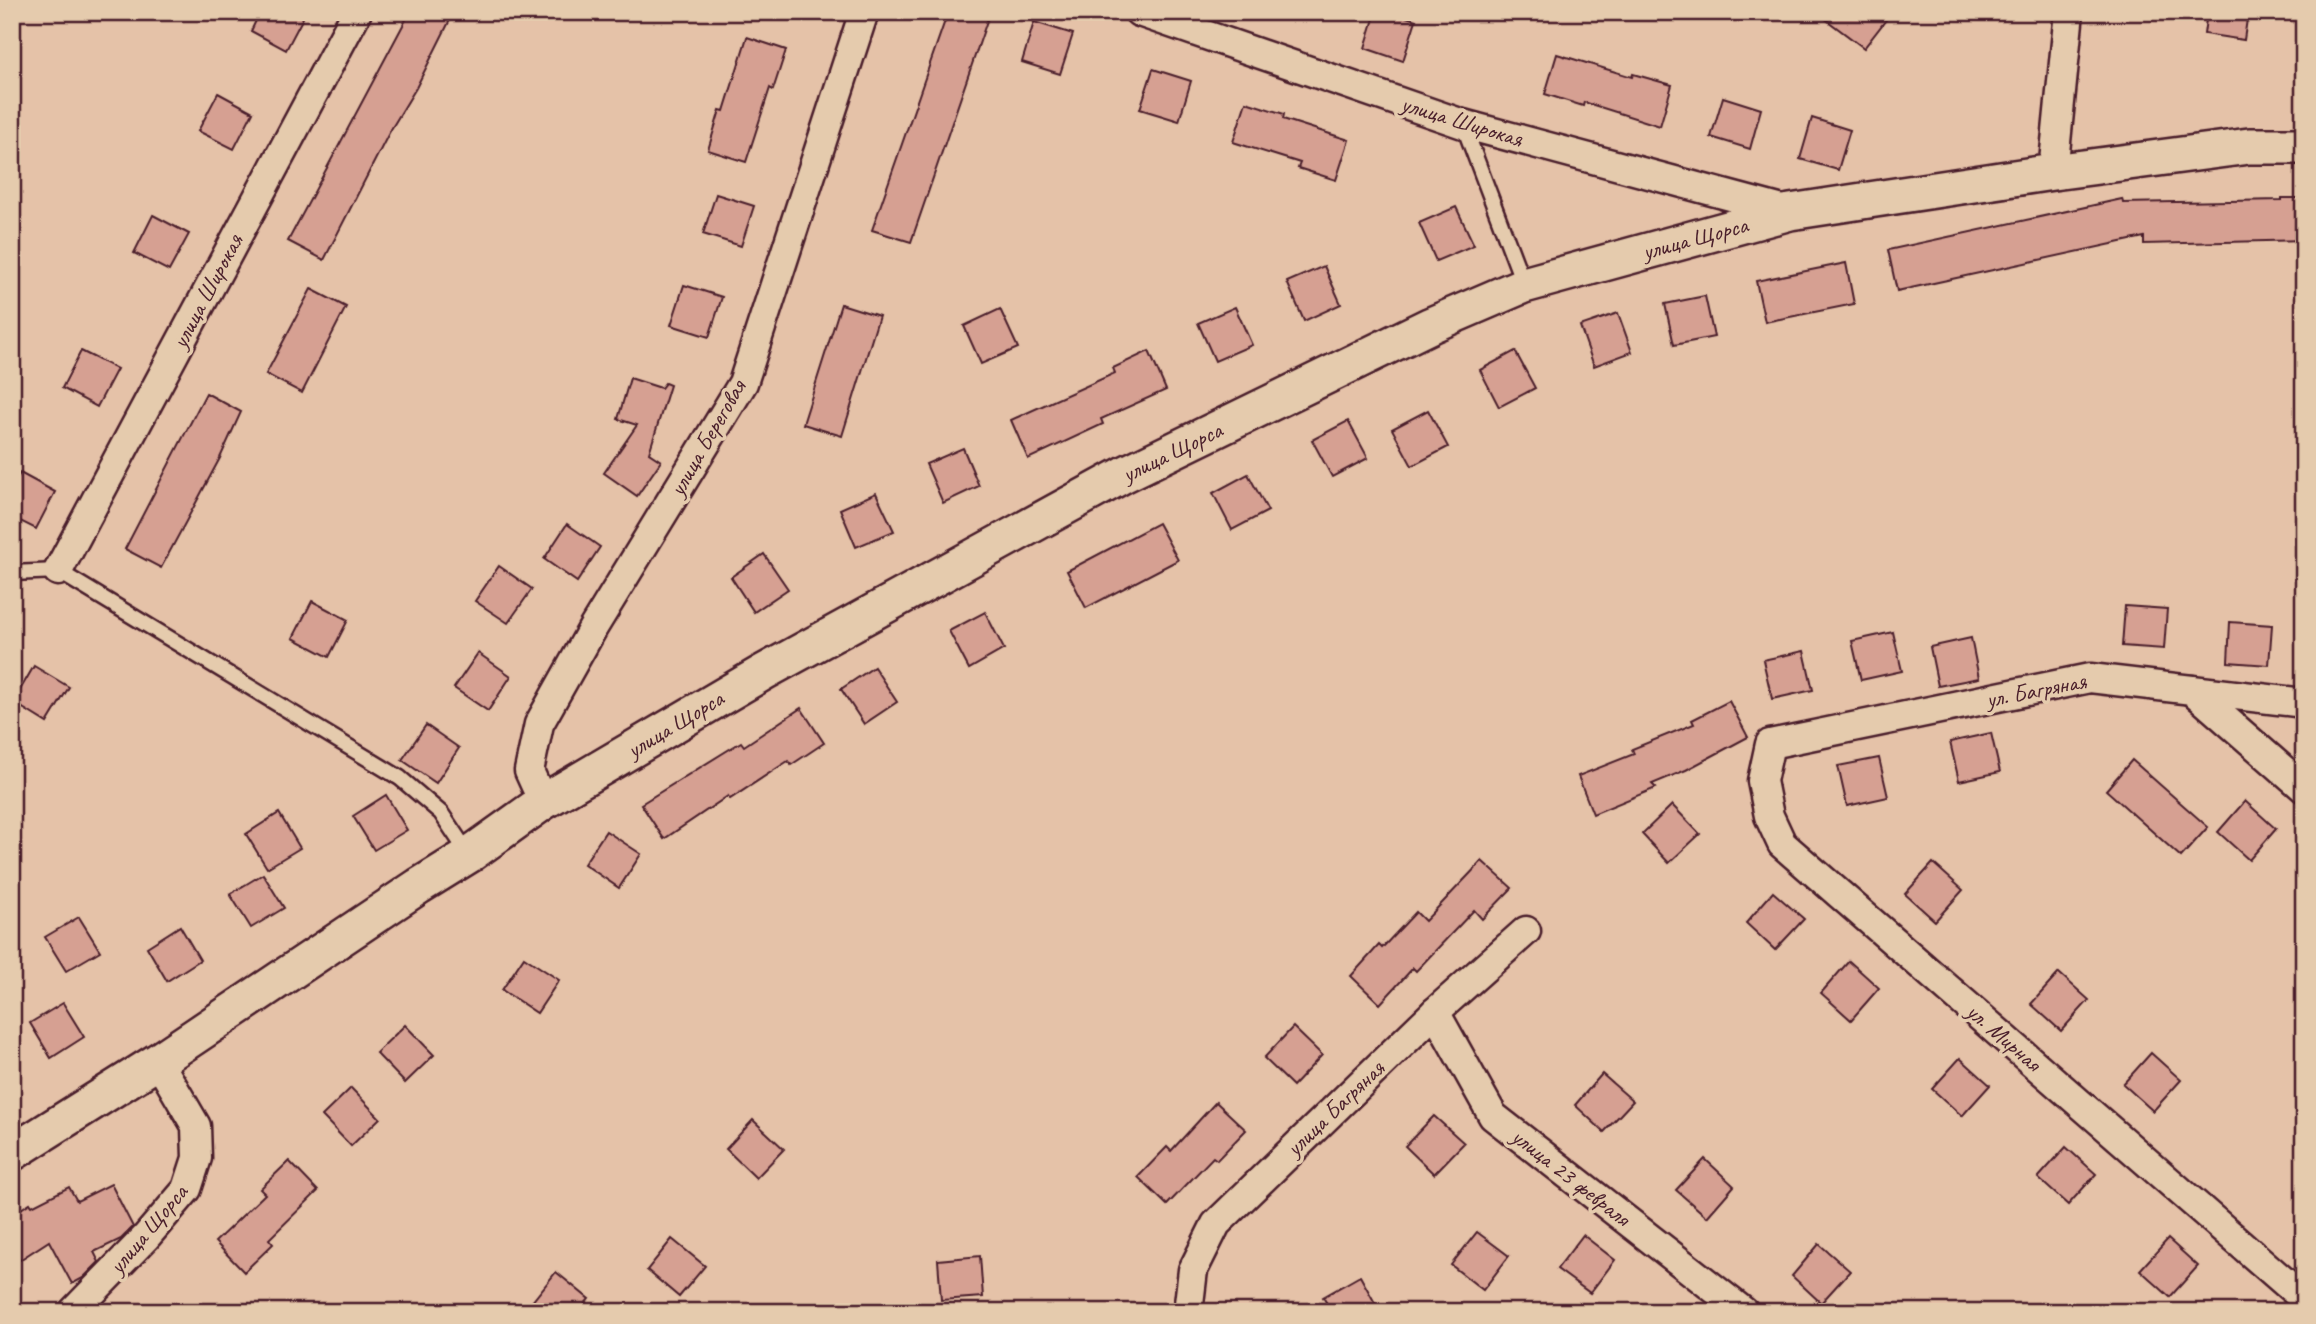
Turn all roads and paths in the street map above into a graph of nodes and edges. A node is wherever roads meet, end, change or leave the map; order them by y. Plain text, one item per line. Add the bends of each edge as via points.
1 (357, 12) edge
2 (864, 12) edge
3 (1139, 12) edge
4 (2069, 12) edge
5 (1463, 124) junction
6 (2304, 146) edge
7 (2053, 172) junction
8 (1790, 212) junction
9 (1524, 285) junction
10 (58, 571) junction
11 (12, 573) edge
12 (2192, 690) junction
13 (2304, 703) edge
14 (1770, 744) joint
15 (2304, 788) edge
16 (543, 802) junction
17 (469, 855) junction
18 (1526, 932) dead end
19 (1435, 1012) junction
20 (158, 1061) junction
21 (12, 1153) edge
22 (2304, 1299) edge
23 (73, 1312) edge
24 (1188, 1312) edge
25 (1744, 1312) edge

1 - 10 street, улица Широкая
2 - 16 street, улица Береговая via 743,383 539,724 529,771
3 - 5 street, улица Широкая
4 - 7 street
5 - 8 street, улица Широкая
5 - 9 lane
6 - 7 street, улица Щорса via 2249,146
7 - 8 street, улица Щорса
8 - 9 street, улица Щорса
9 - 16 street, улица Щорса via 1431,325 1125,474 764,672
10 - 11 lane
10 - 17 lane via 400,778 441,813
12 - 13 street, ул. Багряная
12 - 14 street, ул. Багряная via 2090,678
12 - 15 street
14 - 22 street, ул. Мирная via 1762,781 1769,816 1782,844
16 - 17 street, улица Щорса
17 - 20 street, улица Щорса
18 - 19 street, улица Багряная
19 - 24 street, улица Багряная via 1216,1224 1193,1270
19 - 25 street, улица 23 февраля via 1493,1116
20 - 21 street, улица Щорса
20 - 23 street, улица Щорса via 196,1126 197,1158 187,1189

